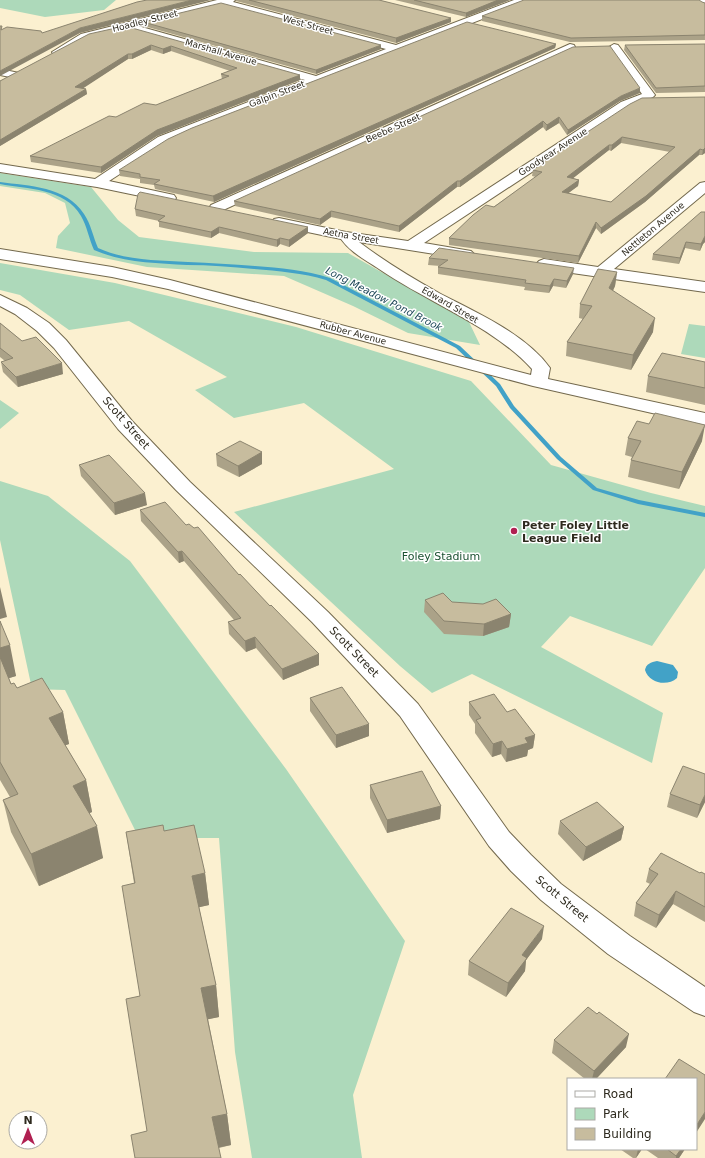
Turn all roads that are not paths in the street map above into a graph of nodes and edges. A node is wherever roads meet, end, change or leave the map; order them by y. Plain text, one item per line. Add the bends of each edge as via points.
1 (523, 0) edge
2 (701, 0) edge
3 (226, 1) edge
4 (705, 4) edge
5 (450, 18) edge
6 (465, 22) junction
7 (127, 26) junction
8 (488, 27) edge
9 (555, 44) edge
10 (629, 46) edge
11 (395, 48) junction
12 (50, 56) edge
13 (0, 72) edge
14 (315, 79) junction
15 (0, 83) edge
16 (660, 98) edge
17 (638, 99) junction
18 (0, 168) edge
19 (97, 183) junction
20 (705, 186) edge
21 (179, 200) edge
22 (202, 205) edge
23 (216, 208) junction
24 (239, 213) edge
25 (262, 218) edge
26 (346, 236) junction
27 (410, 246) junction
28 (0, 254) edge
29 (478, 255) edge
30 (532, 263) edge
31 (601, 272) junction
32 (705, 287) edge
33 (0, 300) edge
34 (539, 382) junction
35 (705, 419) edge
36 (705, 1003) edge

1 - 6 street, Galpin Street
2 - 4 street
3 - 7 street, Hoadley Street
3 - 11 street, West Street
5 - 6 street
6 - 8 street
6 - 11 street, Galpin Street
7 - 12 street, Hoadley Street via 85,36
7 - 14 street, Marshall Avenue
9 - 23 street, Beebe Street via 574,47
10 - 17 street via 611,47 649,95
11 - 14 street, Galpin Street
13 - 15 street via 19,73
14 - 19 street, Galpin Street via 163,140
16 - 17 street
17 - 27 street, Goodyear Avenue via 625,105
18 - 19 street
19 - 21 street
20 - 31 street, Nettleton Avenue
22 - 23 street
23 - 24 street
25 - 26 street, Aetna Street
26 - 27 street, Aetna Street
26 - 34 street, Edward Street via 354,246 419,288 517,346 541,368
27 - 29 street, Aetna Street
28 - 34 street, Rubber Avenue via 112,272 170,285
30 - 31 street
31 - 32 street
33 - 36 street, Scott Street via 22,311 60,344 126,424 183,486 320,617 409,710 499,839 521,863 551,892 619,944
34 - 35 street, Rubber Avenue

